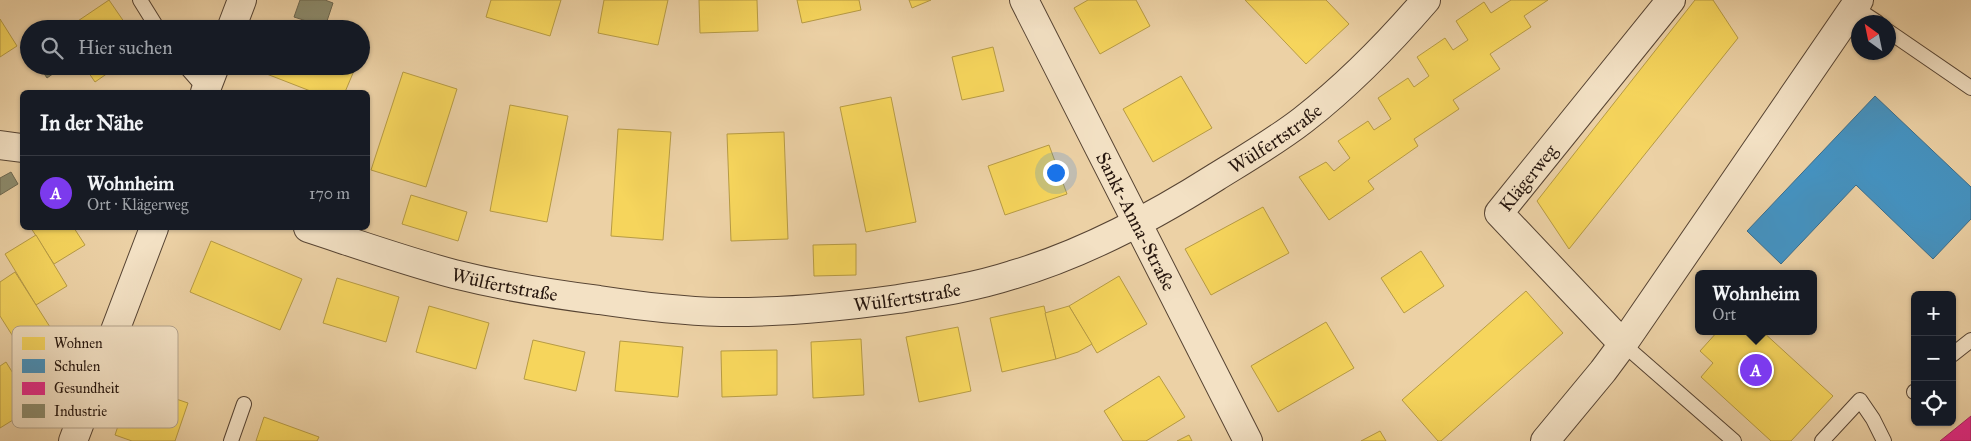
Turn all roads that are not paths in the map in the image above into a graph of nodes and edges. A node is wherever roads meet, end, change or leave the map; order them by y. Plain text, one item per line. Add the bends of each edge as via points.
1 (140, 0) edge
2 (242, 0) edge
3 (1024, 0) edge
4 (1426, 0) edge
5 (1671, 0) edge
6 (1852, 2) edge
7 (1868, 15) edge
8 (152, 20) edge
9 (234, 20) edge
10 (1896, 36) edge
11 (198, 75) edge
12 (209, 83) edge
13 (1971, 88) edge
14 (0, 145) edge
15 (20, 148) edge
16 (1136, 223) junction
17 (153, 230) edge
18 (314, 230) edge
19 (117, 326) edge
20 (1971, 340) edge
21 (1623, 344) junction
22 (1956, 352) edge
23 (244, 404) dead end
24 (78, 428) edge
25 (73, 441) edge
26 (230, 441) edge
27 (1248, 441) edge
28 (1545, 441) edge
29 (1734, 441) edge
30 (1822, 441) edge
31 (1884, 441) edge

1 - 8 lane
2 - 9 street
3 - 16 street, Sankt-Anna-Straße
4 - 16 street, Wülfertstraße via 1346,83 1303,120 1206,183
5 - 21 street, Klägerweg via 1499,213
6 - 7 lane
6 - 21 street
10 - 13 lane
11 - 12 lane
14 - 15 street
16 - 18 street, Wülfertstraße via 1071,254 1012,276 932,294 861,304 720,312 642,306 502,285 410,262
16 - 27 street, Sankt-Anna-Straße
17 - 19 street
20 - 22 lane
21 - 28 street
21 - 29 lane
23 - 26 lane
24 - 25 street
30 - 31 lane via 1860,400

